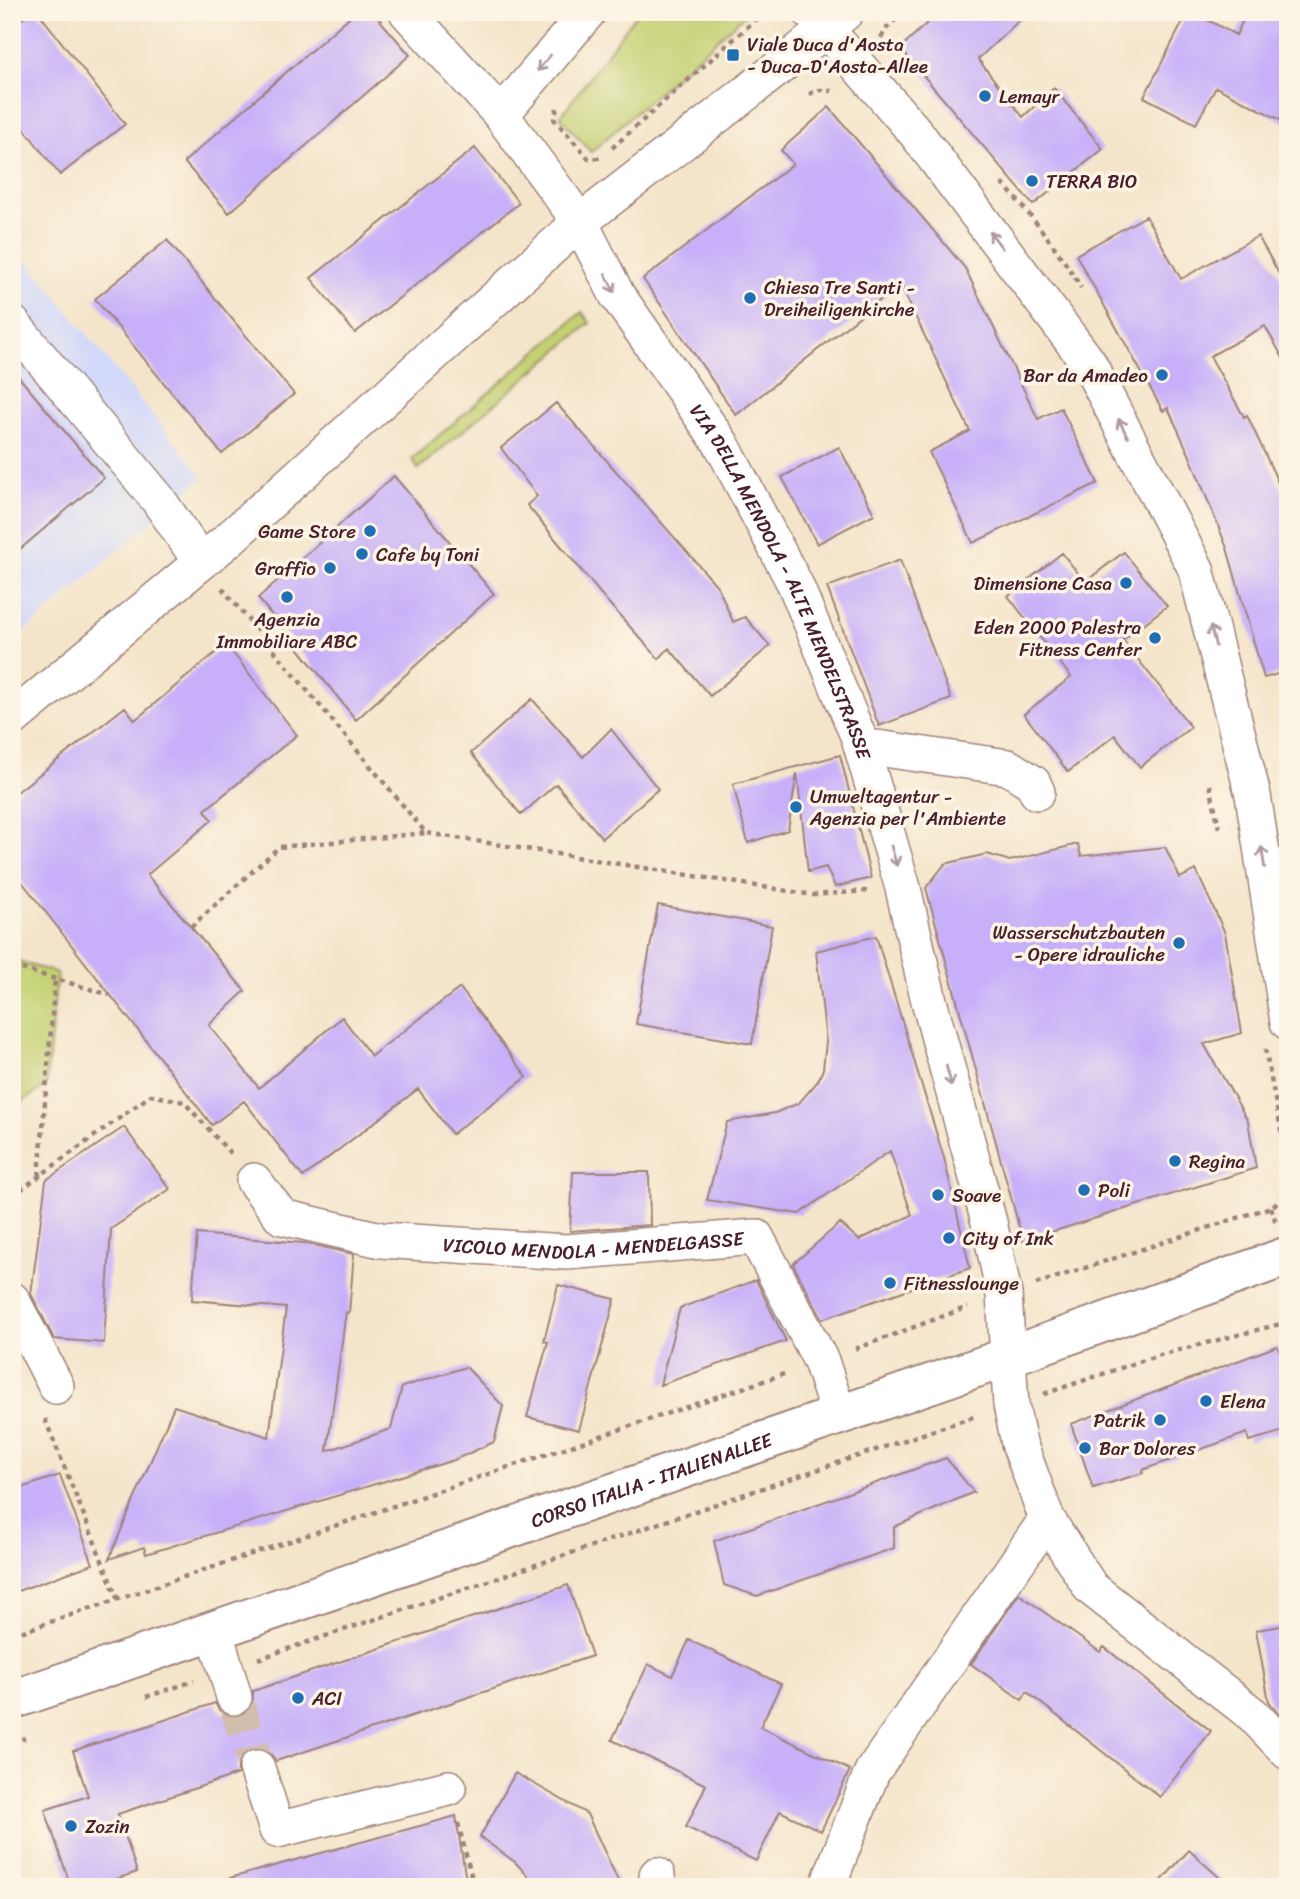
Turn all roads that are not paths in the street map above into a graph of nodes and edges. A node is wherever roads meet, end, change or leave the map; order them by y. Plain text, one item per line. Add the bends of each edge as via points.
1 (407, 12) edge
2 (588, 12) edge
3 (828, 18) edge
4 (501, 115) junction
5 (580, 222) junction
6 (12, 324) edge
7 (201, 562) junction
8 (12, 719) edge
9 (863, 751) junction
10 (1037, 792) dead end
11 (1276, 1033) edge
12 (254, 1181) road end
13 (1288, 1256) edge
14 (12, 1300) edge
15 (1008, 1357) junction
16 (57, 1386) road end
17 (839, 1416) junction
18 (1047, 1519) junction
19 (214, 1629) junction
20 (230, 1684) tunnel mouth
21 (12, 1700) edge
22 (1288, 1752) edge
23 (257, 1768) tunnel mouth
24 (449, 1788) road end
25 (830, 1880) dead end

1 - 4 street, VIA DELLA MENDOLA - ALTE MENDELSTRASSE
2 -> 4 street
3 - 5 street
11 -> 3 street via 1253,795 1196,569 1088,362
4 - 5 street, VIA DELLA MENDOLA - ALTE MENDELSTRASSE
5 - 7 street
5 -> 9 street, VIA DELLA MENDOLA - ALTE MENDELSTRASSE via 617,295 722,445 795,584
6 - 7 street via 157,498
7 - 8 street
9 - 10 street via 877,748 1008,767 1032,783
9 -> 15 street, VIA DELLA MENDOLA - ALTE MENDELSTRASSE via 989,1222 1004,1294
12 - 17 street, VICOLO MENDOLA - MENDELGASSE via 282,1217 381,1240 566,1252 756,1237 821,1361
13 - 15 main road, CORSO ITALIA - ITALIENALLEE
14 - 16 street
15 - 17 main road, CORSO ITALIA - ITALIENALLEE
15 - 18 street, VIA DELLA MENDOLA - ALTE MENDELSTRASSE via 1019,1443
17 - 19 main road, CORSO ITALIA - ITALIENALLEE
18 - 22 street, VIA DELLA MENDOLA - ALTE MENDELSTRASSE via 1091,1588 1253,1715
18 - 25 street via 873,1772
19 - 20 street
19 - 21 main road, CORSO ITALIA - ITALIENALLEE
23 - 24 street via 277,1830

